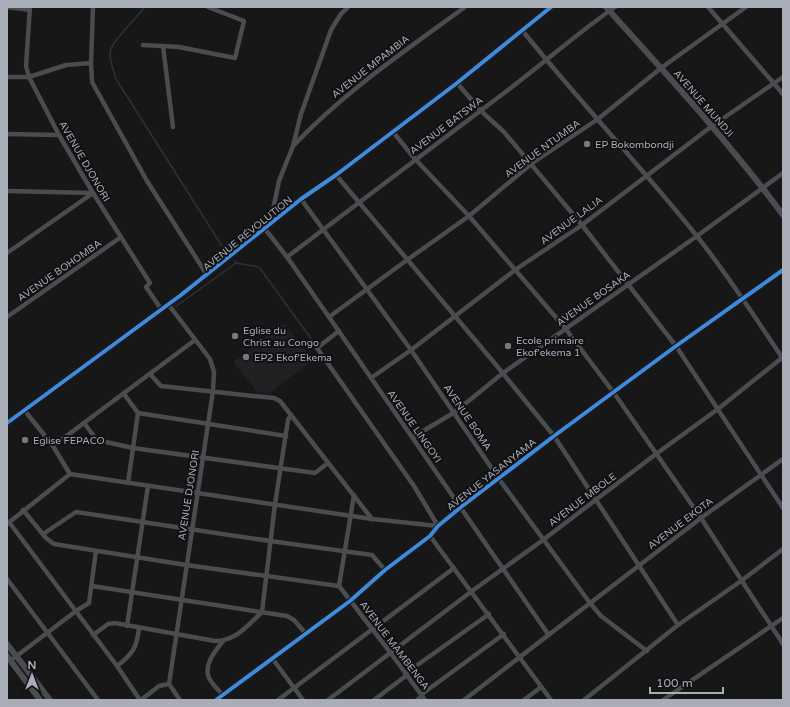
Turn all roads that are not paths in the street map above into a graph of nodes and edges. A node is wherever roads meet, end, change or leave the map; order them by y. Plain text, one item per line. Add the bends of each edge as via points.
1 (93, 7) edge
2 (208, 7) edge
3 (348, 7) edge
4 (465, 7) edge
5 (551, 7) edge
6 (708, 7) edge
7 (746, 7) edge
8 (7, 8) edge
9 (30, 8) edge
10 (610, 8) edge
11 (722, 23) junction
12 (522, 30) junction
13 (143, 45) dead end
14 (163, 46) junction
15 (547, 60) junction
16 (91, 63) junction
17 (662, 68) junction
18 (7, 77) edge
19 (29, 77) junction
20 (783, 77) edge
21 (457, 83) junction
22 (774, 84) junction
23 (783, 94) edge
24 (481, 111) junction
25 (598, 119) junction
26 (712, 126) junction
27 (173, 127) dead end
28 (393, 132) junction
29 (7, 134) edge
30 (59, 135) junction
31 (293, 146) junction
32 (416, 159) junction
33 (531, 164) junction
34 (783, 173) edge
35 (336, 175) junction
36 (646, 176) junction
37 (762, 188) junction
38 (7, 191) edge
39 (93, 194) junction
40 (301, 199) junction
41 (360, 203) junction
42 (783, 215) edge
43 (469, 216) junction
44 (582, 225) junction
45 (268, 227) junction
46 (323, 230) junction
47 (121, 236) junction
48 (697, 236) junction
49 (7, 253) edge
50 (287, 257) junction
51 (407, 260) junction
52 (515, 270) junction
53 (783, 270) edge
54 (207, 275) junction
55 (628, 284) junction
56 (367, 290) junction
57 (743, 299) junction
58 (168, 304) junction
59 (161, 309) junction
60 (455, 316) junction
61 (7, 317) edge
62 (329, 317) junction
63 (565, 328) junction
64 (339, 331) junction
65 (195, 340) junction
66 (676, 346) junction
67 (411, 350) junction
68 (783, 358) edge
69 (503, 373) junction
70 (150, 374) junction
71 (371, 378) junction
72 (214, 391) junction
73 (614, 393) junction
74 (124, 394) junction
75 (718, 409) junction
76 (25, 411) junction
77 (455, 412) junction
78 (138, 413) junction
79 (292, 415) junction
80 (7, 423) edge
81 (84, 424) junction
82 (208, 424) junction
83 (286, 436) junction
84 (554, 436) junction
85 (413, 437) junction
86 (53, 446) junction
87 (133, 448) junction
88 (656, 454) junction
89 (203, 457) junction
90 (783, 459) edge
91 (328, 463) junction
92 (281, 469) junction
93 (70, 474) junction
94 (762, 475) junction
95 (499, 479) junction
96 (128, 483) junction
97 (148, 486) junction
98 (197, 492) junction
99 (354, 495) junction
100 (596, 500) junction
101 (275, 504) junction
102 (460, 507) junction
103 (783, 508) edge
104 (23, 510) junction
105 (350, 515) junction
106 (701, 518) junction
107 (372, 519) junction
108 (143, 521) junction
109 (8, 523) edge
110 (438, 526) junction
111 (192, 529) junction
112 (43, 534) junction
113 (430, 536) junction
114 (543, 540) junction
115 (270, 541) junction
116 (783, 549) edge
117 (96, 551) junction
118 (344, 551) junction
119 (138, 557) junction
120 (186, 565) junction
121 (640, 565) junction
122 (454, 568) junction
123 (504, 569) junction
124 (385, 570) junction
125 (266, 576) junction
126 (7, 579) edge
127 (742, 580) junction
128 (92, 586) junction
129 (339, 586) junction
130 (472, 591) junction
131 (132, 593) junction
132 (181, 600) junction
133 (350, 601) junction
134 (590, 603) junction
135 (76, 611) junction
136 (262, 612) junction
137 (488, 614) junction
138 (783, 618) edge
139 (678, 625) junction
140 (772, 625) junction
141 (127, 626) junction
142 (139, 628) junction
143 (372, 628) junction
144 (48, 632) junction
145 (176, 634) junction
146 (306, 634) junction
147 (504, 634) junction
148 (548, 634) junction
149 (93, 635) junction
150 (223, 641) junction
151 (7, 644) edge
152 (783, 644) edge
153 (647, 650) junction
154 (390, 652) junction
155 (16, 656) junction
156 (520, 657) junction
157 (9, 658) edge
158 (272, 658) junction
159 (117, 666) junction
160 (407, 675) junction
161 (169, 684) junction
162 (541, 687) junction
163 (293, 688) junction
164 (222, 695) junction
165 (423, 698) edge
166 (40, 700) edge
167 (50, 700) edge
168 (98, 700) edge
169 (140, 700) edge
170 (180, 700) edge
171 (216, 700) edge
172 (278, 700) edge
173 (303, 700) edge
174 (328, 700) edge
175 (374, 700) edge
176 (417, 700) edge
177 (464, 700) edge
178 (524, 700) edge
179 (551, 700) edge
180 (584, 700) edge
181 (663, 700) edge

1 - 16 street
2 - 14 street via 244,21 236,57
3 - 31 street via 331,30 301,114
4 - 31 street, AVENUE MPAMBIA via 332,108
5 - 12 street, AVENUE RÉVOLUTION
6 - 11 street
7 - 11 street, AVENUE NTUMBA
8 - 9 street
9 - 19 street, AVENUE DJONORI via 26,66
10 - 15 street, AVENUE BATSWA
10 - 17 street, AVENUE MUNDJI
11 - 17 street, AVENUE NTUMBA
11 - 22 street
12 - 15 street
12 - 21 street, AVENUE RÉVOLUTION
13 - 14 street
14 - 27 street
15 - 24 street, AVENUE BATSWA
15 - 25 street
16 - 19 street via 61,67
16 - 54 street via 95,89 146,181
17 - 25 street, AVENUE NTUMBA
17 - 26 street, AVENUE MUNDJI
18 - 19 street
19 - 30 street, AVENUE DJONORI
20 - 22 street, AVENUE LALIA
21 - 24 street
21 - 28 street, AVENUE RÉVOLUTION
22 - 23 street
22 - 26 street, AVENUE LALIA
24 - 32 street, AVENUE BATSWA
24 - 33 street via 504,132
25 - 33 street, AVENUE NTUMBA
25 - 36 street
26 - 36 street, AVENUE LALIA
26 - 37 street, AVENUE MUNDJI
28 - 32 street
28 - 35 street, AVENUE RÉVOLUTION
29 - 30 street
30 - 39 street, AVENUE DJONORI
31 - 45 street via 279,181
32 - 41 street, AVENUE BATSWA
32 - 43 street
33 - 43 street, AVENUE NTUMBA
33 - 44 street
34 - 37 street, AVENUE BOSAKA
35 - 40 street, AVENUE RÉVOLUTION
35 - 41 street
36 - 44 street, AVENUE LALIA
36 - 48 street
37 - 42 street, AVENUE MUNDJI
37 - 48 street, AVENUE BOSAKA
38 - 39 street
39 - 47 street, AVENUE DJONORI
39 - 49 street
40 - 45 street, AVENUE RÉVOLUTION
40 - 46 street, AVENUE BOMA
41 - 46 street, AVENUE BATSWA
41 - 51 street
43 - 51 street, AVENUE NTUMBA
43 - 52 street
44 - 52 street, AVENUE LALIA
44 - 55 street
45 - 50 street, AVENUE LINGOYI
45 - 54 street, AVENUE RÉVOLUTION
46 - 50 street, AVENUE BATSWA
46 - 56 street, AVENUE BOMA
47 - 59 street, AVENUE DJONORI via 150,283 146,287
47 - 61 street, AVENUE BOHOMBA
48 - 55 street, AVENUE BOSAKA
48 - 57 street
50 - 62 street, AVENUE LINGOYI
51 - 56 street, AVENUE NTUMBA
51 - 60 street
52 - 60 street, AVENUE LALIA
52 - 63 street
53 - 57 street, AVENUE YASANYAMA
54 - 58 street, AVENUE RÉVOLUTION
55 - 63 street, AVENUE BOSAKA
55 - 66 street
56 - 62 street, AVENUE NTUMBA
56 - 67 street, AVENUE BOMA
57 - 66 street, AVENUE YASANYAMA
57 - 68 street
58 - 59 street, AVENUE RÉVOLUTION
58 - 65 street, AVENUE DJONORI
59 - 76 street, AVENUE RÉVOLUTION
60 - 67 street, AVENUE LALIA
60 - 69 street
62 - 64 street, AVENUE LINGOYI
63 - 69 street, AVENUE BOSAKA
63 - 73 street
64 - 71 street, AVENUE LINGOYI
64 - 110 street via 317,348 414,486
65 - 70 street
65 - 72 street, AVENUE DJONORI via 210,359 214,372
66 - 73 street, AVENUE YASANYAMA
66 - 75 street
67 - 71 street, AVENUE LALIA
67 - 77 street, AVENUE BOMA
68 - 75 street, AVENUE MBOLE
69 - 77 street, AVENUE BOSAKA
69 - 84 street
70 - 72 street via 160,386
70 - 74 street
71 - 85 street, AVENUE LINGOYI
72 - 79 street via 274,398
72 - 82 street, AVENUE DJONORI
73 - 84 street, AVENUE YASANYAMA
73 - 88 street
74 - 78 street
74 - 81 street
75 - 88 street, AVENUE MBOLE
75 - 94 street
76 - 80 street, AVENUE RÉVOLUTION
76 - 86 street
77 - 85 street, AVENUE BOSAKA
77 - 95 street, AVENUE BOMA
78 - 82 street
78 - 87 street
79 - 83 street via 288,420
79 - 91 street
81 - 86 street
81 - 87 street via 97,440
82 - 83 street
82 - 89 street, AVENUE DJONORI
83 - 92 street
84 - 95 street, AVENUE YASANYAMA
84 - 100 street
85 - 102 street, AVENUE LINGOYI
86 - 93 street
87 - 89 street
87 - 96 street
88 - 100 street, AVENUE MBOLE
88 - 106 street
89 - 92 street
89 - 98 street, AVENUE DJONORI
90 - 94 street, AVENUE EKOTA
91 - 92 street via 315,473
91 - 99 street
92 - 101 street
93 - 96 street
93 - 104 street
94 - 103 street
94 - 106 street, AVENUE EKOTA
95 - 102 street, AVENUE YASANYAMA
95 - 114 street, AVENUE BOMA
96 - 97 street
97 - 98 street
97 - 108 street
98 - 101 street
98 - 111 street, AVENUE DJONORI
99 - 105 street
99 - 107 street
100 - 114 street, AVENUE MBOLE
100 - 121 street
101 - 105 street
101 - 115 street
102 - 110 street, AVENUE YASANYAMA
102 - 123 street, AVENUE LINGOYI
104 - 109 street
104 - 112 street
105 - 107 street
105 - 118 street
106 - 121 street, AVENUE EKOTA
106 - 127 street
107 - 110 street
108 - 111 street
108 - 112 street via 76,512
108 - 119 street
109 - 135 street
110 - 113 street, AVENUE YASANYAMA
111 - 115 street
111 - 120 street, AVENUE DJONORI
112 - 117 street via 54,544
113 - 122 street
113 - 124 street, AVENUE YASANYAMA
114 - 123 street, AVENUE MBOLE
114 - 134 street, AVENUE BOMA
115 - 118 street
115 - 125 street
116 - 127 street
117 - 119 street
117 - 128 street
118 - 124 street via 372,555
118 - 129 street
119 - 120 street
119 - 131 street
120 - 125 street
120 - 132 street, AVENUE DJONORI
121 - 134 street, AVENUE EKOTA
121 - 139 street
122 - 130 street
122 - 143 street
123 - 130 street, AVENUE MBOLE
123 - 148 street, AVENUE LINGOYI
124 - 133 street, AVENUE YASANYAMA
125 - 129 street
125 - 136 street
126 - 144 street
127 - 139 street
127 - 140 street
128 - 131 street
128 - 135 street via 89,603
129 - 133 street, AVENUE MAMBENGA
130 - 137 street
130 - 154 street, AVENUE MBOLE
131 - 132 street
131 - 141 street
132 - 136 street
132 - 145 street, AVENUE DJONORI
133 - 143 street, AVENUE MAMBENGA
133 - 146 street, AVENUE YASANYAMA
134 - 148 street, AVENUE EKOTA
134 - 153 street, AVENUE BOMA via 601,616
135 - 144 street
135 - 149 street
136 - 146 street via 287,616
136 - 150 street via 236,635
137 - 147 street
137 - 160 street
138 - 140 street
139 - 153 street
140 - 152 street
140 - 181 street
141 - 142 street
141 - 149 street via 111,624
142 - 145 street
142 - 159 street via 138,641 134,649 128,658
143 - 154 street, AVENUE MAMBENGA
143 - 163 street
144 - 155 street
144 - 168 street
145 - 150 street
145 - 161 street, AVENUE DJONORI
146 - 158 street, AVENUE YASANYAMA
147 - 156 street
147 - 165 street via 422,694
148 - 156 street, AVENUE EKOTA
149 - 159 street
150 - 164 street via 210,659 208,673
151 - 155 street
153 - 180 street
154 - 160 street, AVENUE MAMBENGA
154 - 174 street, AVENUE MBOLE
155 - 157 street
155 - 167 street
156 - 162 street
156 - 177 street, AVENUE EKOTA
157 - 166 street
158 - 163 street
158 - 164 street, AVENUE YASANYAMA
159 - 169 street
160 - 165 street, AVENUE MAMBENGA
160 - 175 street
161 - 169 street via 159,686
161 - 170 street
162 - 178 street
162 - 179 street
163 - 172 street
163 - 173 street
164 - 171 street, AVENUE YASANYAMA
165 - 176 street

